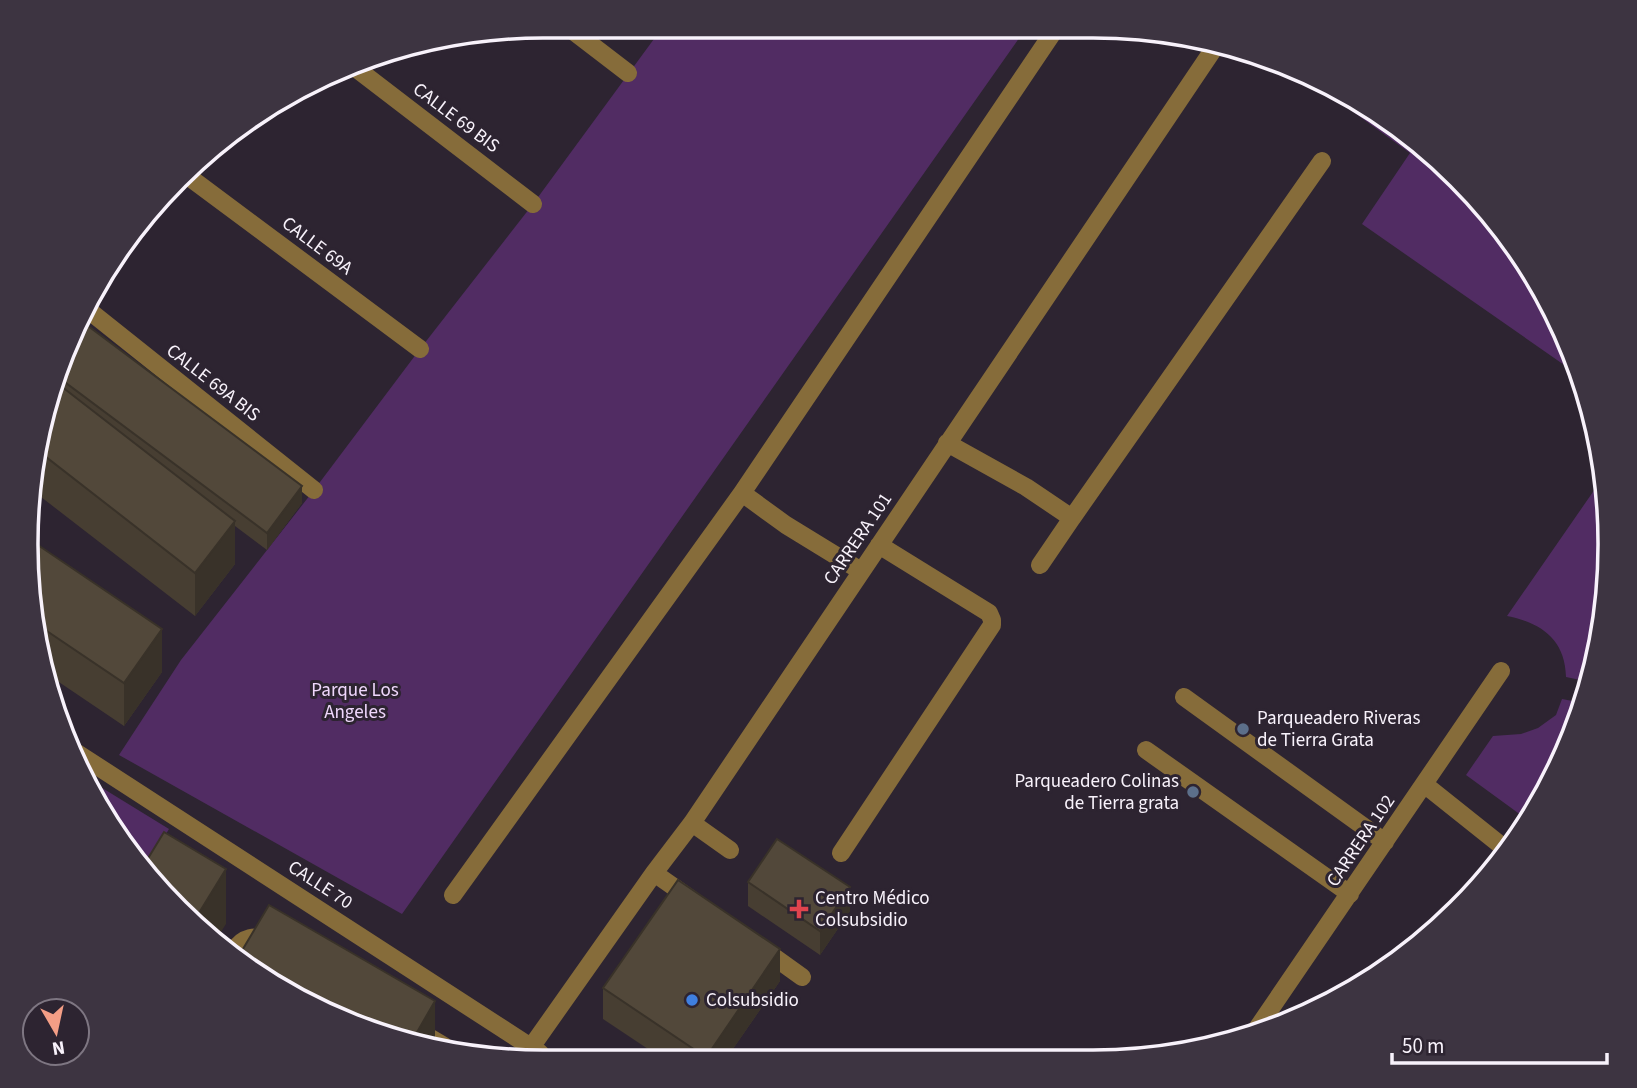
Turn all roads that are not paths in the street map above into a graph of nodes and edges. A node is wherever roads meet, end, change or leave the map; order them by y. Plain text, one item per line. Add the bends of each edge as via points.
1 (582, 38) edge
2 (1049, 38) edge
3 (1211, 53) edge
4 (362, 73) edge
5 (628, 73) dead end
6 (1322, 161) dead end
7 (194, 181) edge
8 (533, 204) dead end
9 (94, 314) edge
10 (420, 349) dead end
11 (947, 443) junction
12 (314, 490) dead end
13 (742, 493) junction
14 (1072, 518) junction
15 (879, 545) junction
16 (1040, 565) dead end
17 (861, 571) junction
18 (1500, 671) dead end
19 (1184, 697) dead end
20 (1146, 750) dead end
21 (87, 760) edge
22 (1424, 784) junction
23 (692, 823) junction
24 (1385, 842) junction
25 (1499, 844) edge
26 (730, 850) dead end
27 (841, 853) dead end
28 (654, 873) junction
29 (1350, 894) junction
30 (453, 895) dead end
31 (703, 907) edge
32 (747, 938) edge
33 (238, 946) edge
34 (284, 950) edge
35 (802, 977) dead end
36 (398, 1018) edge
37 (1264, 1020) edge
38 (427, 1035) edge
39 (530, 1049) edge
40 (534, 1049) edge

1 - 5 street
2 - 13 street
3 - 11 street, CARRERA 101
4 - 8 street, CALLE 69 BIS
6 - 14 street
7 - 10 street, CALLE 69A
9 - 12 street, CALLE 69A BIS
11 - 14 street
11 - 15 street, CARRERA 101
13 - 17 street
13 - 30 street
14 - 16 street
15 - 17 street, CARRERA 101
15 - 27 street via 989,613 992,625
17 - 23 street, CARRERA 101
18 - 22 street, CARRERA 102
19 - 24 street
20 - 29 street
21 - 39 street, CALLE 70
22 - 24 street, CARRERA 102
22 - 25 street
23 - 26 street
23 - 28 street, CARRERA 101
24 - 29 street, CARRERA 102
28 - 31 street
28 - 40 street, CARRERA 101
29 - 37 street, CARRERA 102
32 - 35 street
33 - 34 street via 248,938 261,937
36 - 38 street

